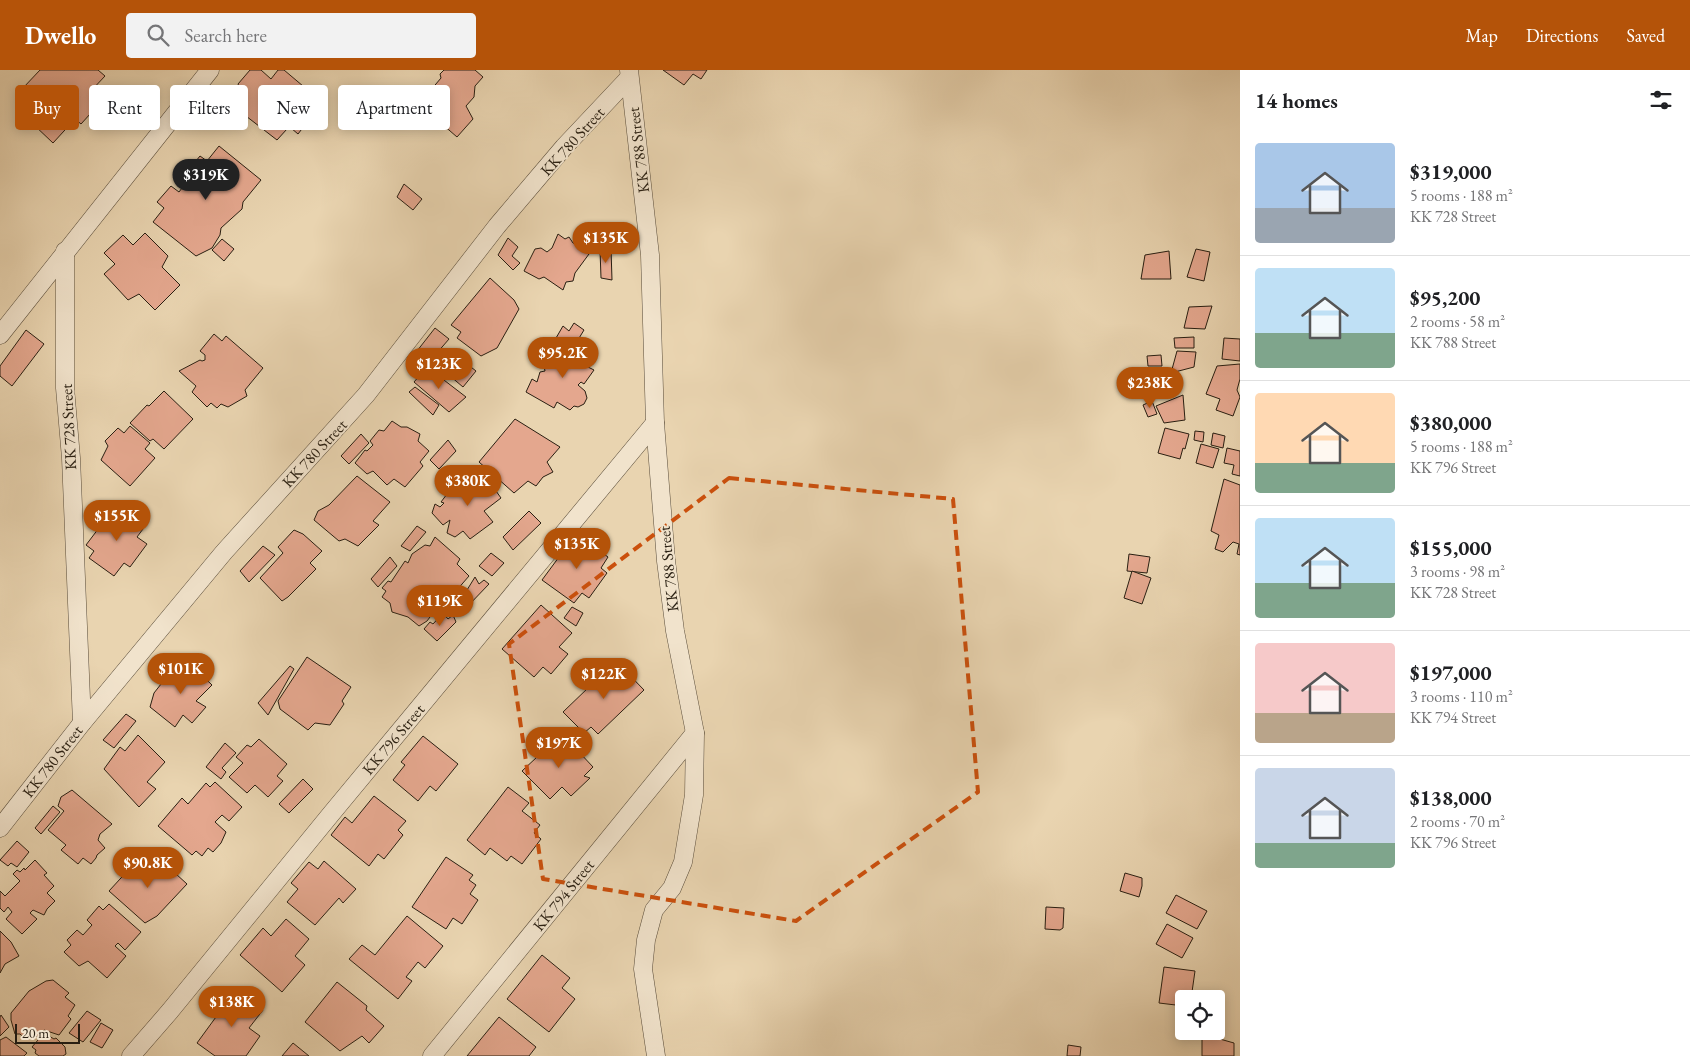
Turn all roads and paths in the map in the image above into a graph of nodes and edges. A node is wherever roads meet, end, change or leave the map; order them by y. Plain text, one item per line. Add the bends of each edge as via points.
1 (210, 70) edge
2 (629, 74) edge
3 (65, 251) junction
4 (0, 335) edge
5 (655, 423) junction
6 (82, 723) junction
7 (695, 733) junction
8 (0, 828) edge
9 (131, 1056) edge
10 (432, 1056) edge
11 (656, 1056) edge

1 - 3 street
2 - 5 street, KK 788 Street via 650,255
2 - 6 street, KK 780 Street via 497,226 366,396 224,552
3 - 4 street
3 - 6 street, KK 728 Street via 65,388
5 - 7 street, KK 788 Street via 670,600
5 - 9 street, KK 796 Street
6 - 8 street, KK 780 Street
7 - 10 street, KK 794 Street
7 - 11 street, KK 788 Street via 694,795 683,862 672,888 654,910 646,940 643,969

